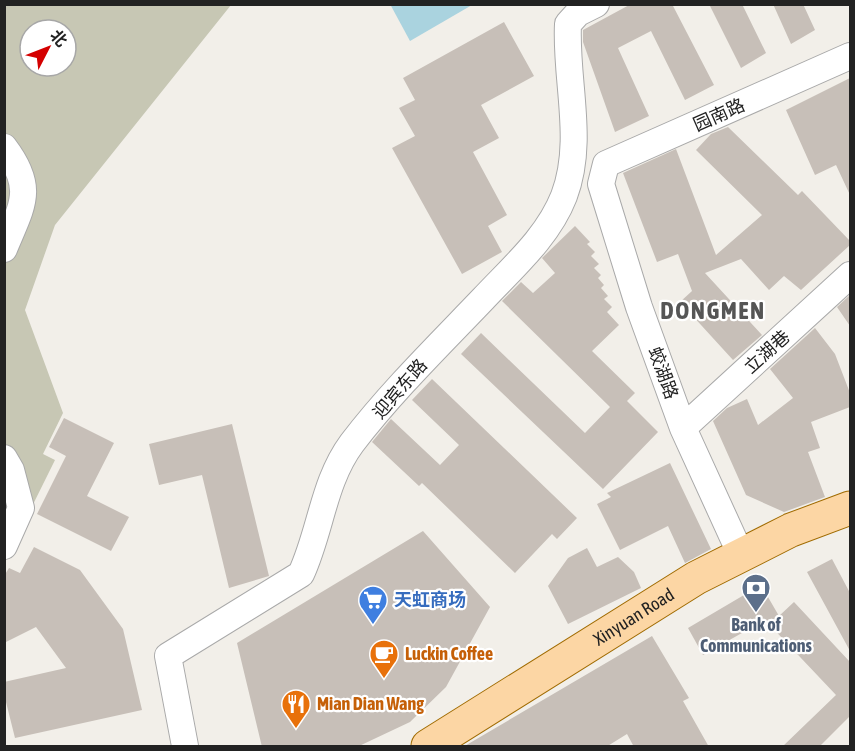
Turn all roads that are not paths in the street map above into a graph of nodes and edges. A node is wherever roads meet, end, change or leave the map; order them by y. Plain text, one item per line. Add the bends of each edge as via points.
1 (596, 4) edge
2 (850, 56) edge
3 (4, 147) edge
4 (601, 184) joint
5 (4, 249) edge
6 (850, 275) edge
7 (682, 428) junction
8 (4, 458) edge
9 (850, 508) edge
10 (4, 546) edge
11 (741, 555) junction
12 (185, 747) edge
13 (428, 747) edge

1 - 12 street, 迎宾东路 via 578,13 568,24 562,130 572,161 564,194 552,220 531,248 351,444 330,479 301,574 168,656
2 - 4 street, 园南路 via 606,165
3 - 5 street via 16,161 25,188 24,201
4 - 7 street, 蛟湖路
6 - 7 street, 立湖巷
7 - 11 street, 蛟湖路
8 - 10 street via 21,508
9 - 11 main road, Xinyuan Road via 791,530
11 - 13 main road, Xinyuan Road via 679,589

